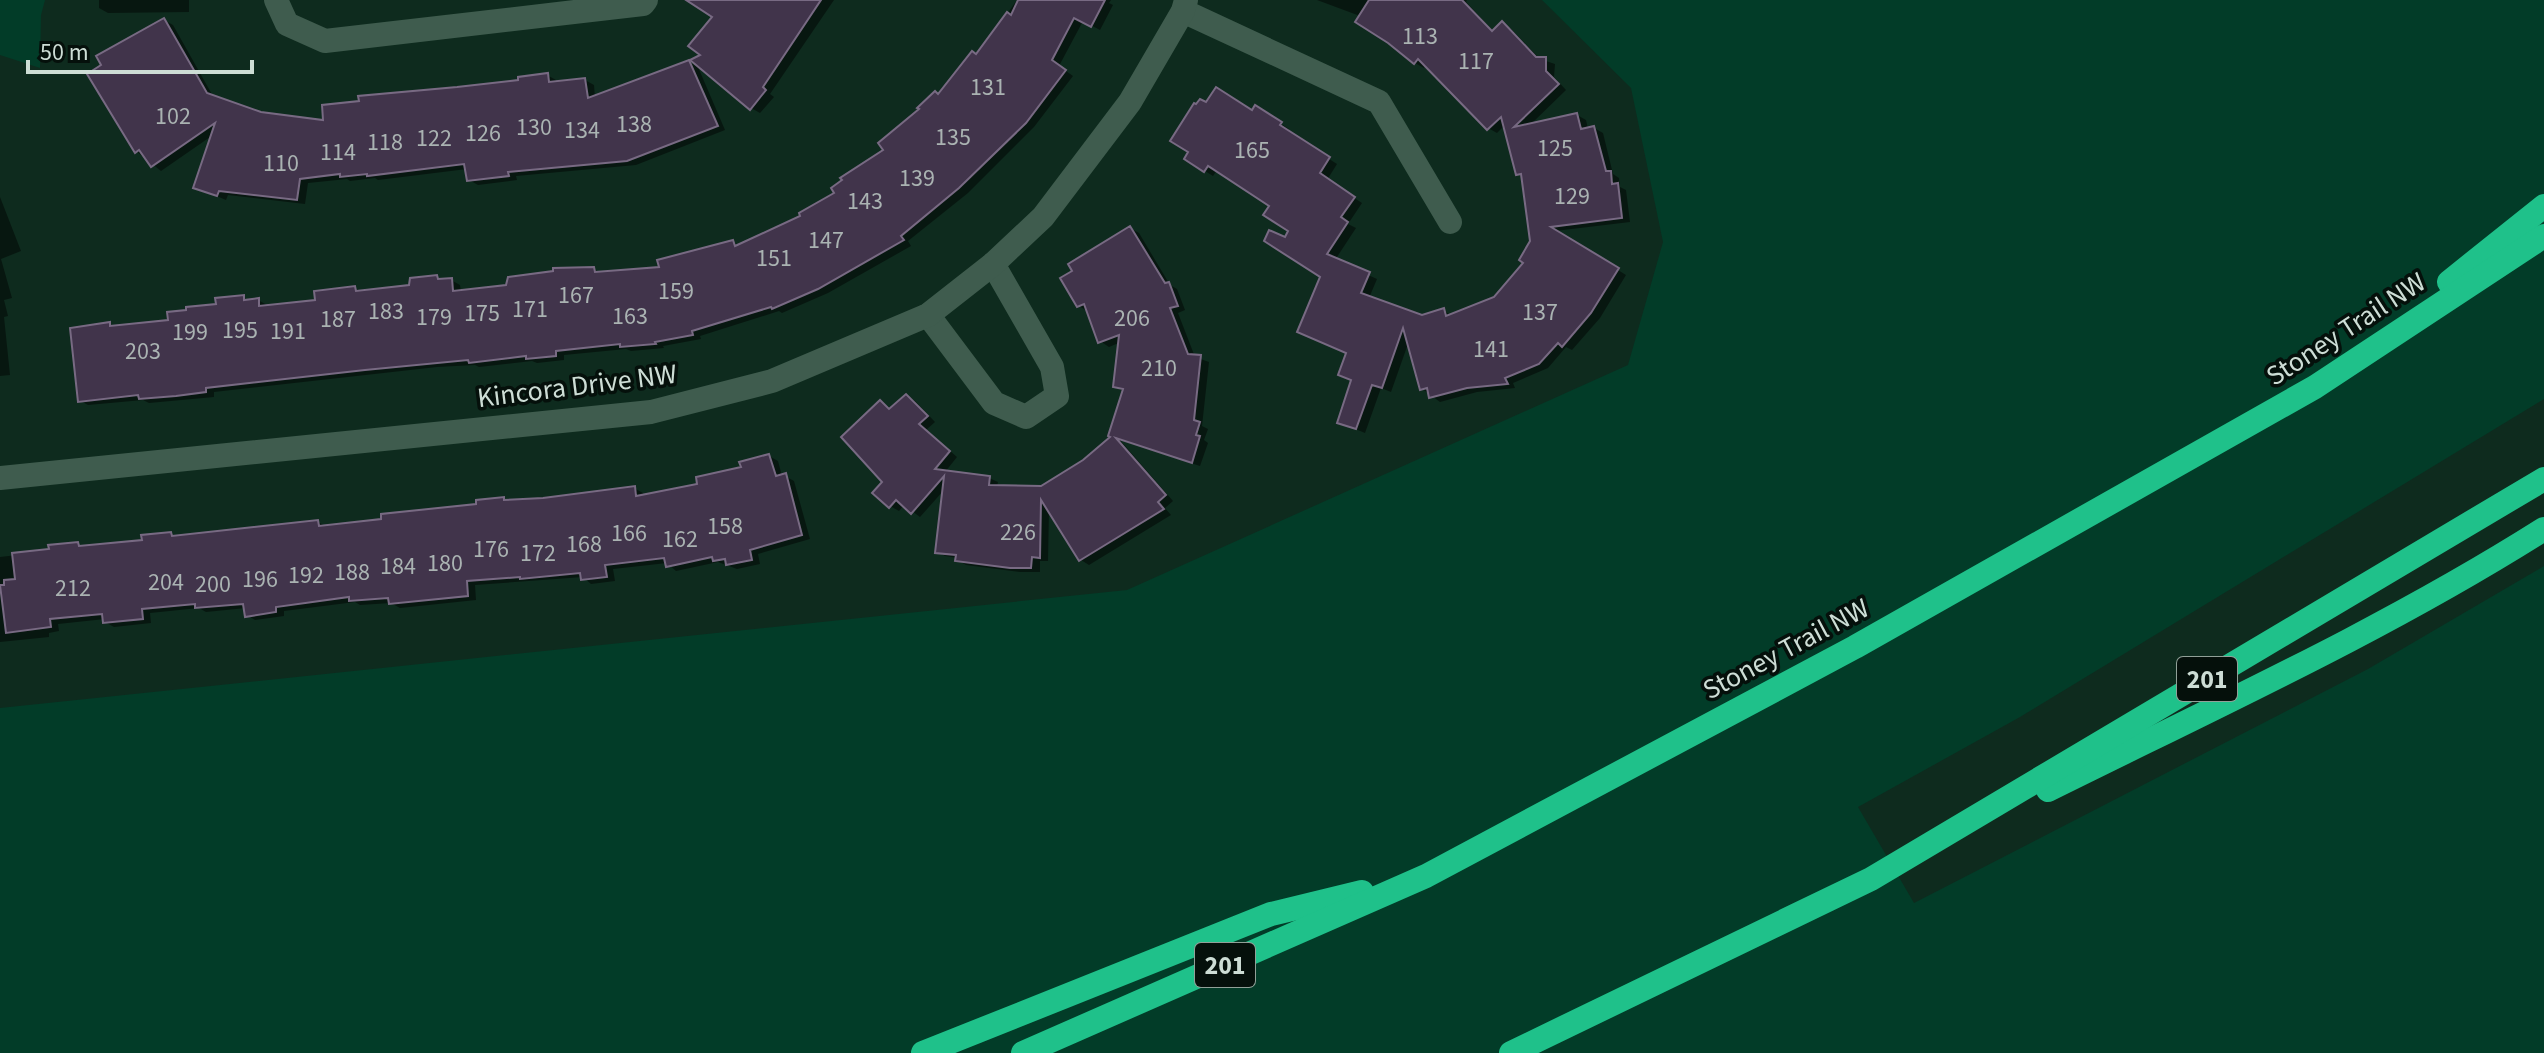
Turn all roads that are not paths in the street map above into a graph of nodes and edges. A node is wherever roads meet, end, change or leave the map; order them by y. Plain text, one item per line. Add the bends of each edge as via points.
1 (276, 0) edge
2 (646, 0) edge
3 (1185, 5) edge
4 (2544, 206) edge
5 (1450, 222) dead end
6 (2544, 236) edge
7 (993, 264) junction
8 (928, 315) junction
9 (2315, 387) junction
10 (0, 478) edge
11 (2544, 479) edge
12 (2544, 529) edge
13 (1426, 876) junction
14 (1871, 879) junction
15 (923, 1053) edge
16 (1023, 1053) edge
17 (1511, 1053) edge

1 - 2 street via 287,24 325,41
3 - 5 street via 1379,102
3 - 7 street, Kincora Drive NW via 1122,113 1043,217
4 - 9 highway
6 - 9 highway, Stoney Trail NW / 201
7 - 8 street, Kincora Drive NW
7 - 8 street via 1052,367 1057,396 1026,417 994,403
8 - 10 street, Kincora Drive NW via 772,381 651,412
9 - 13 highway, Stoney Trail NW / 201 via 1855,647
11 - 14 highway, 201
12 - 14 highway via 2327,651
13 - 15 highway via 1271,914
13 - 16 highway, Stoney Trail NW / 201
14 - 17 highway, 201

